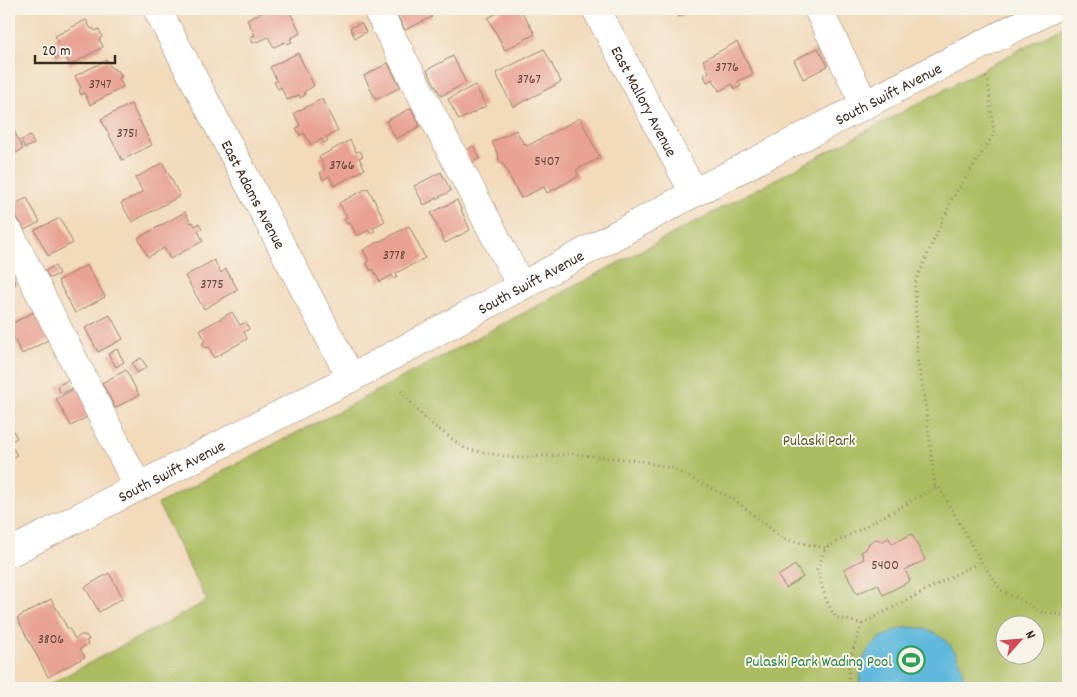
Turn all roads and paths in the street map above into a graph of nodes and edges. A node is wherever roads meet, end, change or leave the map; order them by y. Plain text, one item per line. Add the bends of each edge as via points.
1 (157, 9) edge
2 (377, 9) edge
3 (596, 9) edge
4 (818, 9) edge
5 (1051, 9) edge
6 (974, 49) junction
7 (865, 105) junction
8 (694, 193) junction
9 (9, 232) edge
10 (521, 286) junction
11 (351, 378) junction
12 (401, 391) dead end
13 (138, 487) junction
14 (935, 488) junction
15 (826, 548) junction
16 (9, 553) edge
17 (981, 561) junction
18 (1068, 616) edge
19 (862, 624) junction
20 (849, 688) edge

1 - 11 street, East Adams Avenue
2 - 10 street
3 - 8 street, East Mallory Avenue
4 - 7 street
5 - 6 street, South Swift Avenue
6 - 7 street, South Swift Avenue
6 - 14 path via 988,81 994,134 952,199 915,283 917,358
7 - 8 street, South Swift Avenue
8 - 10 street, South Swift Avenue
9 - 13 street
10 - 11 street, South Swift Avenue
11 - 13 street, South Swift Avenue
12 - 15 path via 426,420 466,449 514,458 573,454 635,460 671,468 735,500 783,539
13 - 16 street, South Swift Avenue
14 - 15 path
14 - 17 path via 939,488
15 - 19 path via 817,569 826,600 835,617
17 - 18 path via 1002,590 1042,612
17 - 19 path
19 - 20 path via 849,662

